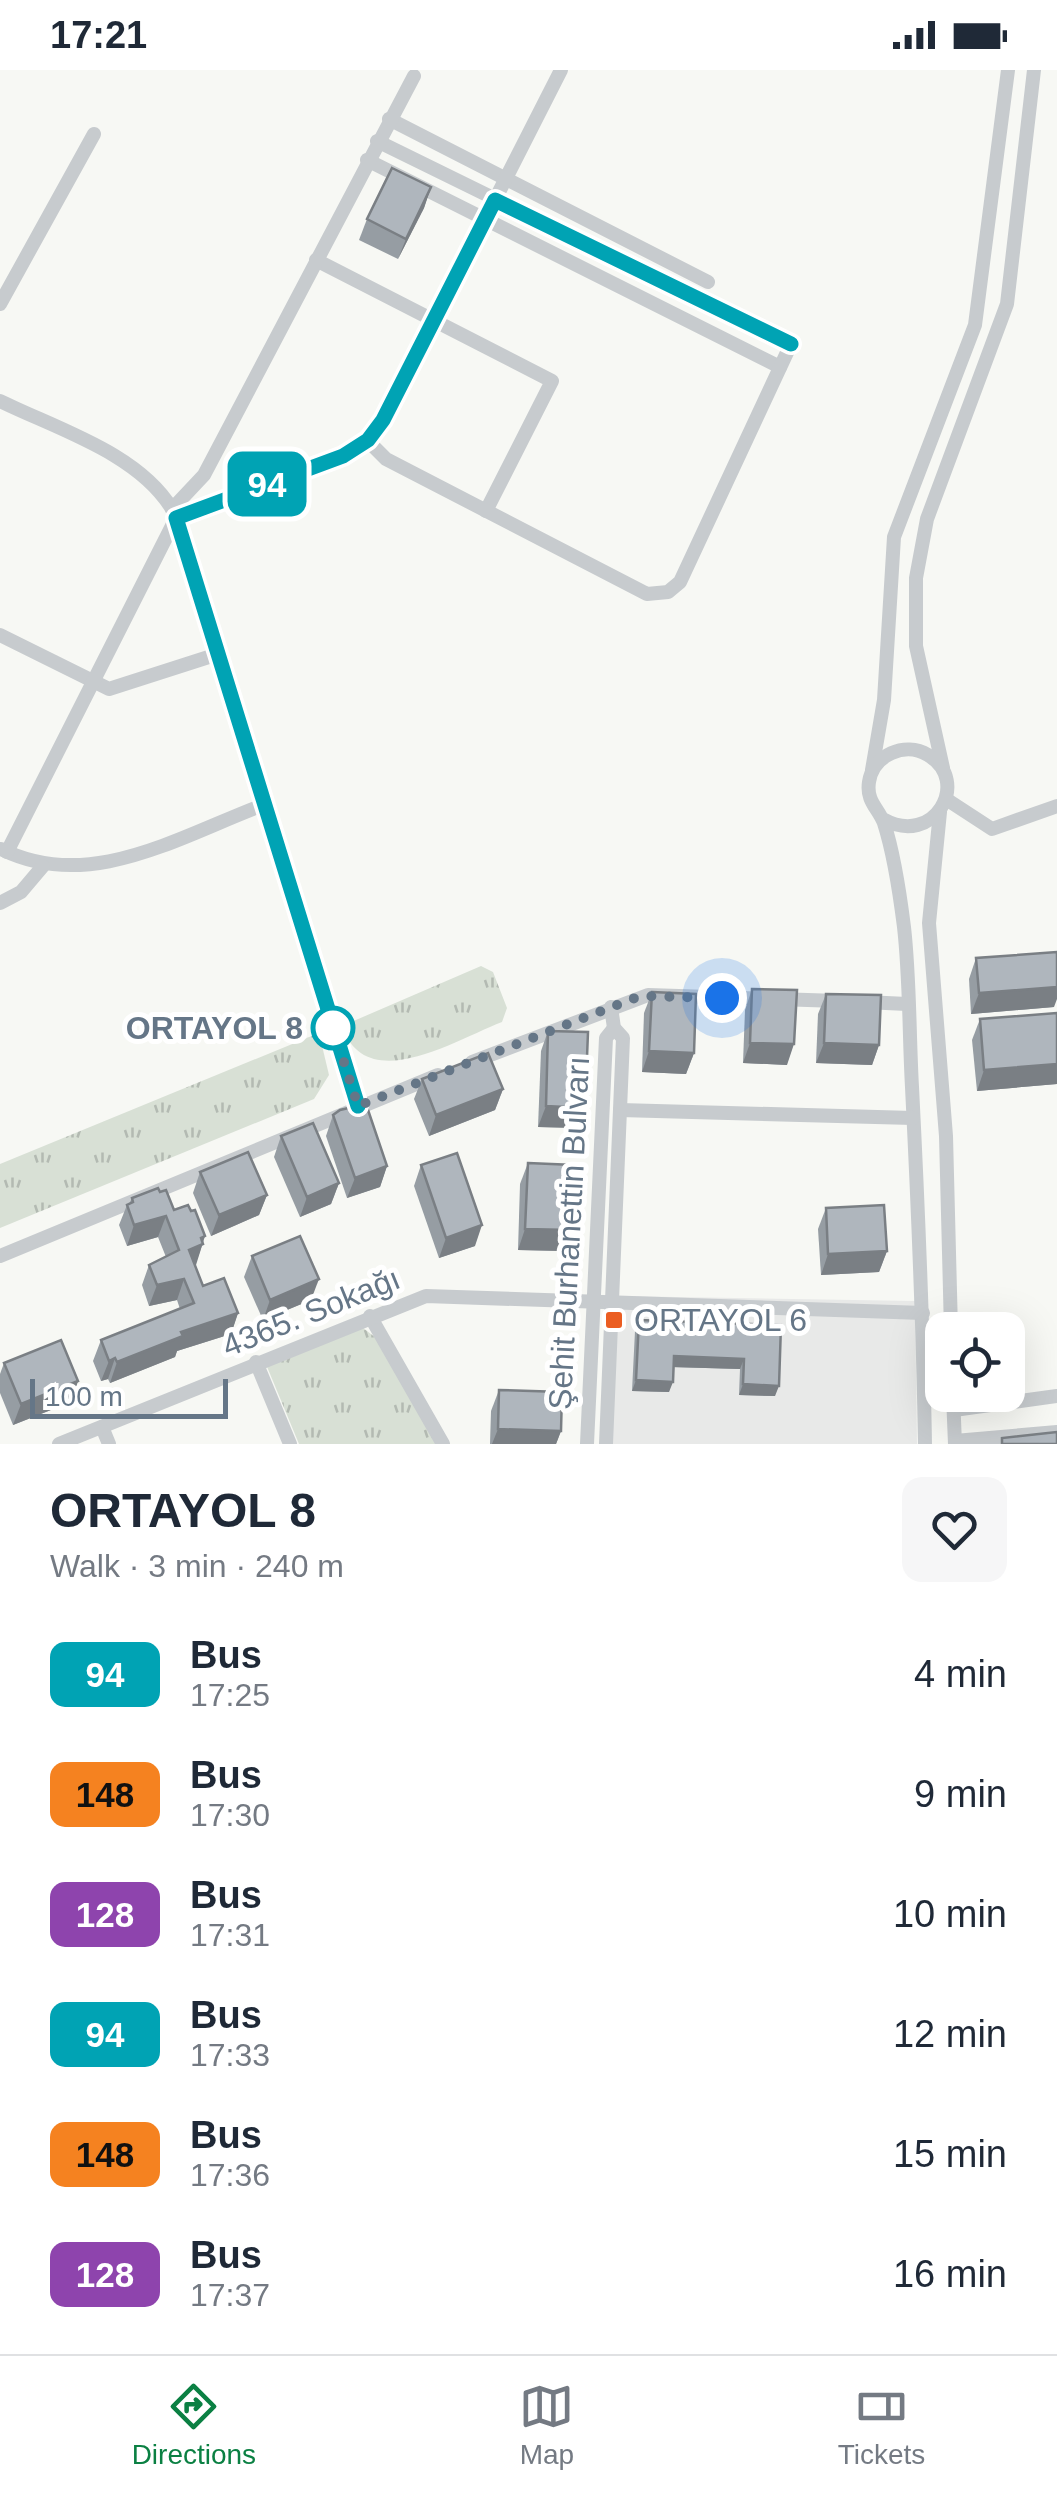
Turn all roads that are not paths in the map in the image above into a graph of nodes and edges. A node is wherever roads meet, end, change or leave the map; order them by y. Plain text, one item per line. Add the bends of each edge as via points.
1 (561, 70) edge
2 (1008, 70) edge
3 (1034, 70) edge
4 (414, 76) dead end
5 (389, 119) junction
6 (94, 134) dead end
7 (376, 141) junction
8 (367, 160) junction
9 (506, 179) junction
10 (495, 200) junction
11 (485, 220) junction
12 (623, 239) junction
13 (316, 260) junction
14 (614, 260) junction
15 (605, 280) junction
16 (708, 282) dead end
17 (0, 304) edge
18 (434, 321) junction
19 (780, 367) junction
20 (0, 401) edge
21 (368, 440) junction
22 (486, 511) junction
23 (174, 514) junction
24 (0, 636) edge
25 (218, 654) junction
26 (92, 683) junction
27 (872, 772) junction
28 (944, 774) junction
29 (264, 804) junction
30 (943, 805) junction
31 (1057, 806) edge
32 (883, 819) junction
33 (3, 850) edge
34 (42, 866) junction
35 (0, 903) edge
36 (908, 1004) junction
37 (611, 1007) junction
38 (614, 1028) junction
39 (358, 1106) junction
40 (620, 1110) junction
41 (913, 1118) junction
42 (0, 1256) edge
43 (594, 1303) junction
44 (613, 1303) junction
45 (951, 1312) edge
46 (923, 1313) junction
47 (370, 1316) junction
48 (256, 1362) junction
49 (1057, 1396) edge
50 (1025, 1398) edge
51 (954, 1412) edge
52 (102, 1427) junction
53 (1057, 1432) edge
54 (954, 1442) edge
55 (60, 1444) edge
56 (110, 1444) edge
57 (290, 1444) edge
58 (443, 1444) edge
59 (586, 1444) edge
60 (606, 1444) edge
61 (925, 1444) edge

1 - 9 street
2 - 27 street via 975,325 894,537 884,700
3 - 28 street via 1007,304 927,519 916,578 916,646
4 - 5 street
5 - 7 street
5 - 9 street
6 - 17 street
7 - 8 street
7 - 10 street
8 - 11 street
8 - 13 street
9 - 10 street
9 - 12 street
10 - 11 street
10 - 14 street
11 - 15 street
11 - 18 street
12 - 14 street
12 - 16 street
13 - 18 street
13 - 23 street via 204,475
14 - 15 street
14 - 19 street via 791,344
15 - 19 street
18 - 21 street
18 - 22 street via 552,381
19 - 22 street via 672,589 647,594
20 - 23 street via 125,463 153,484
21 - 22 street via 386,459
21 - 23 street via 343,456
23 - 25 street
23 - 26 street
24 - 26 street
25 - 26 street via 120,688
25 - 29 street
26 - 33 street
27 - 28 street via 890,754 915,750
27 - 32 street via 869,798
28 - 30 street
29 - 34 street via 107,864
29 - 39 street
30 - 31 street via 992,830
30 - 32 street via 920,826
30 - 45 street via 929,923
32 - 36 street via 904,926
33 - 34 street
34 - 35 street via 30,884
36 - 37 street via 648,995
36 - 41 street
37 - 38 street
37 - 39 street
38 - 40 street, Şehit Burhanettin Bulvarı via 623,1038
38 - 43 street, Şehit Burhanettin Bulvarı via 606,1038
39 - 42 street
40 - 41 street
40 - 44 street, Şehit Burhanettin Bulvarı
41 - 46 street
43 - 44 street, 4365. Sokağı
43 - 47 street, 4365. Sokağı via 444,1294
43 - 59 street, Şehit Burhanettin Bulvarı
44 - 46 street, 4365. Sokağı
44 - 60 street, Şehit Burhanettin Bulvarı
46 - 61 street
47 - 48 street, 4365. Sokağı
47 - 58 street
48 - 52 street, 4365. Sokağı
48 - 57 street
49 - 50 street
51 - 54 street
52 - 55 street, 4365. Sokağı
52 - 56 street
53 - 54 street

